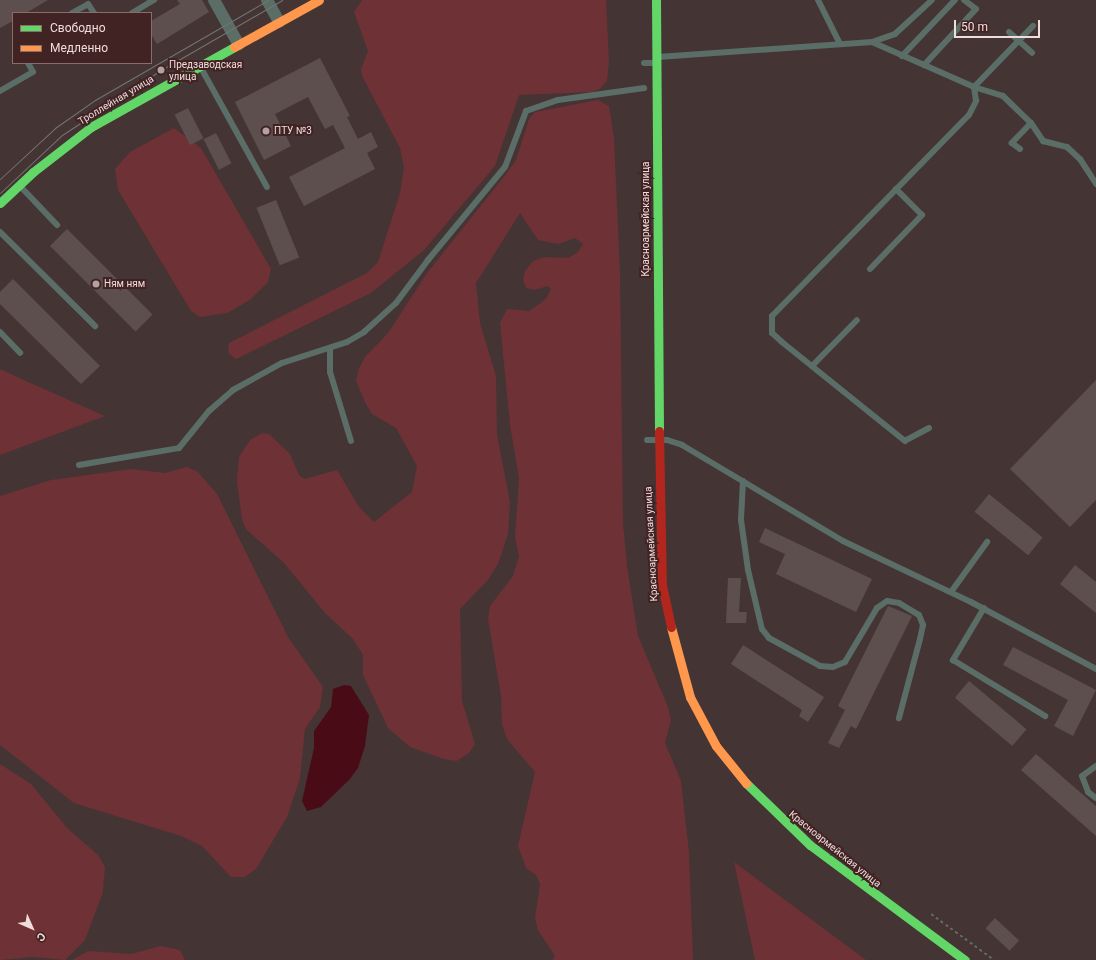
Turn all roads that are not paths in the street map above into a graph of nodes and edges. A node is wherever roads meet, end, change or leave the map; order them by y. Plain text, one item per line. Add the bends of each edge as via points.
1 (154, 0) edge
2 (214, 0) edge
3 (267, 0) edge
4 (319, 0) edge
5 (656, 0) edge
6 (818, 0) edge
7 (932, 0) edge
8 (955, 0) edge
9 (964, 0) edge
10 (74, 12) edge
11 (93, 12) edge
12 (134, 12) edge
13 (279, 22) junction
14 (1033, 26) dead end
15 (1009, 32) dead end
16 (1019, 40) junction
17 (872, 42) junction
18 (840, 44) junction
19 (239, 45) junction
20 (1032, 53) dead end
21 (902, 56) junction
22 (644, 59) joint
23 (656, 60) junction
24 (29, 64) edge
25 (924, 65) junction
26 (200, 66) junction
27 (974, 87) junction
28 (0, 91) edge
29 (644, 92) joint
30 (1031, 123) junction
31 (1020, 149) dead end
32 (1096, 184) edge
33 (19, 185) junction
34 (267, 187) dead end
35 (896, 189) junction
36 (0, 203) edge
37 (57, 224) dead end
38 (0, 232) edge
39 (870, 269) dead end
40 (857, 320) dead end
41 (95, 326) dead end
42 (0, 332) edge
43 (330, 348) junction
44 (20, 353) dead end
45 (812, 366) junction
46 (929, 428) dead end
47 (658, 439) junction
48 (647, 440) dead end
49 (351, 441) dead end
50 (79, 465) dead end
51 (743, 481) junction
52 (987, 542) dead end
53 (951, 592) junction
54 (984, 608) junction
55 (1096, 669) edge
56 (1045, 716) dead end
57 (899, 718) dead end
58 (1096, 766) edge
59 (1096, 798) edge
60 (965, 960) edge

1 - 12 lane
2 - 19 street
3 - 13 street
4 - 13 main road, Троллейная улица
5 - 23 main road, Красноармейская улица
6 - 18 lane
7 - 17 lane via 895,34
8 - 21 lane
9 - 25 lane via 976,9
10 - 11 lane via 88,4
13 - 19 main road, Троллейная улица
14 - 16 lane
15 - 16 lane
16 - 20 lane
16 - 27 lane
17 - 18 lane
17 - 21 lane
18 - 23 lane
19 - 26 main road, Троллейная улица
21 - 25 lane
22 - 23 lane
22 - 29 main road
23 - 47 main road, Красноармейская улица
24 - 28 lane via 33,72
25 - 27 lane
26 - 33 main road, Троллейная улица via 91,127
26 - 34 lane
27 - 30 lane via 1003,96
27 - 35 lane via 976,101 969,115
29 - 43 lane via 558,100 526,111 505,167 396,303 364,332
30 - 31 lane via 1012,143
30 - 32 lane via 1043,141 1067,147 1080,159
33 - 36 main road, Троллейная улица
33 - 37 lane
35 - 39 lane via 922,215
35 - 45 lane via 772,316 772,333
38 - 41 lane
40 - 45 lane
42 - 44 lane
43 - 49 lane via 330,372
43 - 50 lane via 282,363 233,390 209,411 179,448
45 - 46 lane via 905,441
47 - 48 lane
47 - 51 lane via 682,445
47 - 60 main road, Красноармейская улица via 662,585 669,632 690,697 716,746 756,795 810,845
51 - 53 lane via 843,541
51 - 57 lane via 741,520 748,570 762,629 769,638 820,666 833,667 845,662 877,608 887,601 905,606 919,615 923,625
52 - 53 lane
53 - 54 lane
54 - 55 lane
54 - 56 lane via 953,660
58 - 59 lane via 1082,776 1088,792

